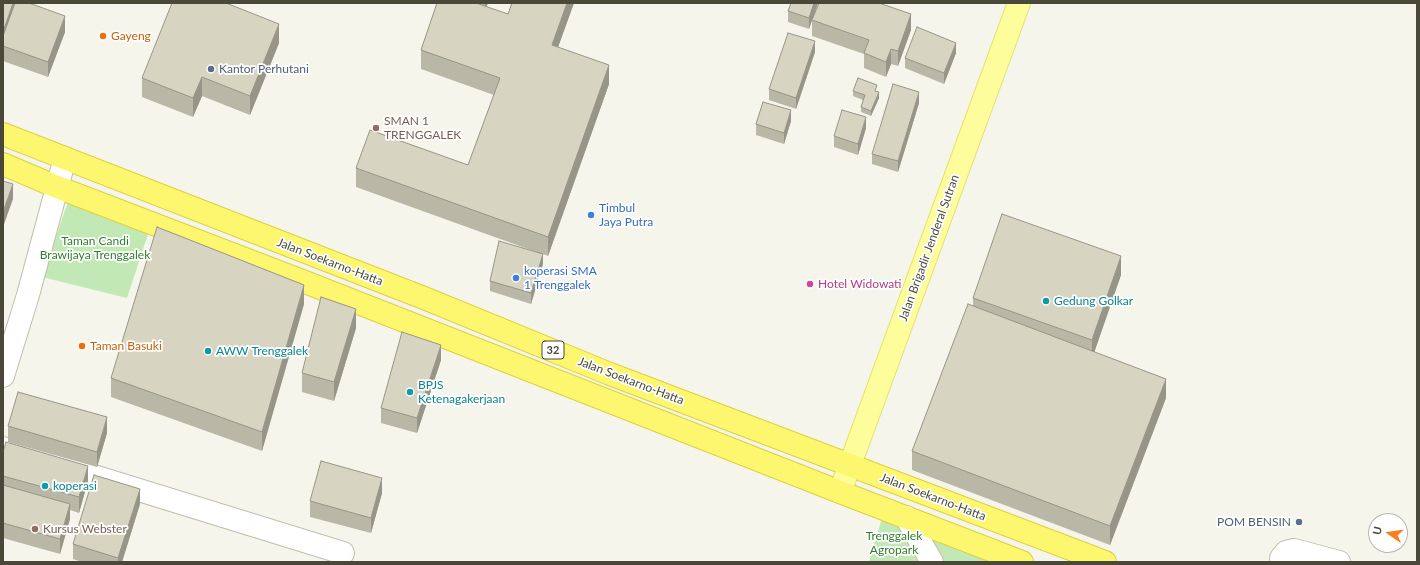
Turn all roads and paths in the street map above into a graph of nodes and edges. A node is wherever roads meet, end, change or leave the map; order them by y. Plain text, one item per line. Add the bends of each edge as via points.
1 (1019, 3) edge
2 (3, 134) edge
3 (65, 158) junction
4 (3, 164) edge
5 (57, 187) junction
6 (315, 256) junction
7 (305, 282) junction
8 (424, 298) junction
9 (412, 324) junction
10 (610, 374) junction
11 (3, 376) edge
12 (601, 398) junction
13 (3, 448) edge
14 (850, 466) junction
15 (840, 492) junction
16 (906, 517) junction
17 (343, 553) dead end
18 (1281, 558) dead end
19 (932, 562) edge
20 (1022, 562) edge
21 (1105, 562) edge
22 (1339, 562) edge

1 - 14 main road, Jalan Brigadir Jenderal Sutran
2 - 3 highway, Jalan Soekarno-Hatta / 32
3 - 5 street
3 - 6 highway, Jalan Soekarno-Hatta / 32
4 - 5 highway, 32
5 - 7 highway, 32
5 - 11 street
6 - 7 highway
6 - 8 highway, Jalan Soekarno-Hatta / 32
7 - 9 highway, 32
8 - 9 highway
8 - 10 highway, Jalan Soekarno-Hatta / 32
9 - 12 highway, 32
10 - 12 highway
10 - 14 highway, Jalan Soekarno-Hatta / 32
12 - 15 highway, 32
13 - 17 street
14 - 15 main road, Jalan Brigadir Jenderal Sutran
14 - 21 highway, Jalan Soekarno-Hatta / 32
15 - 16 highway, 32
16 - 19 street
16 - 20 highway, 32
18 - 22 street via 1286,552 1294,550

